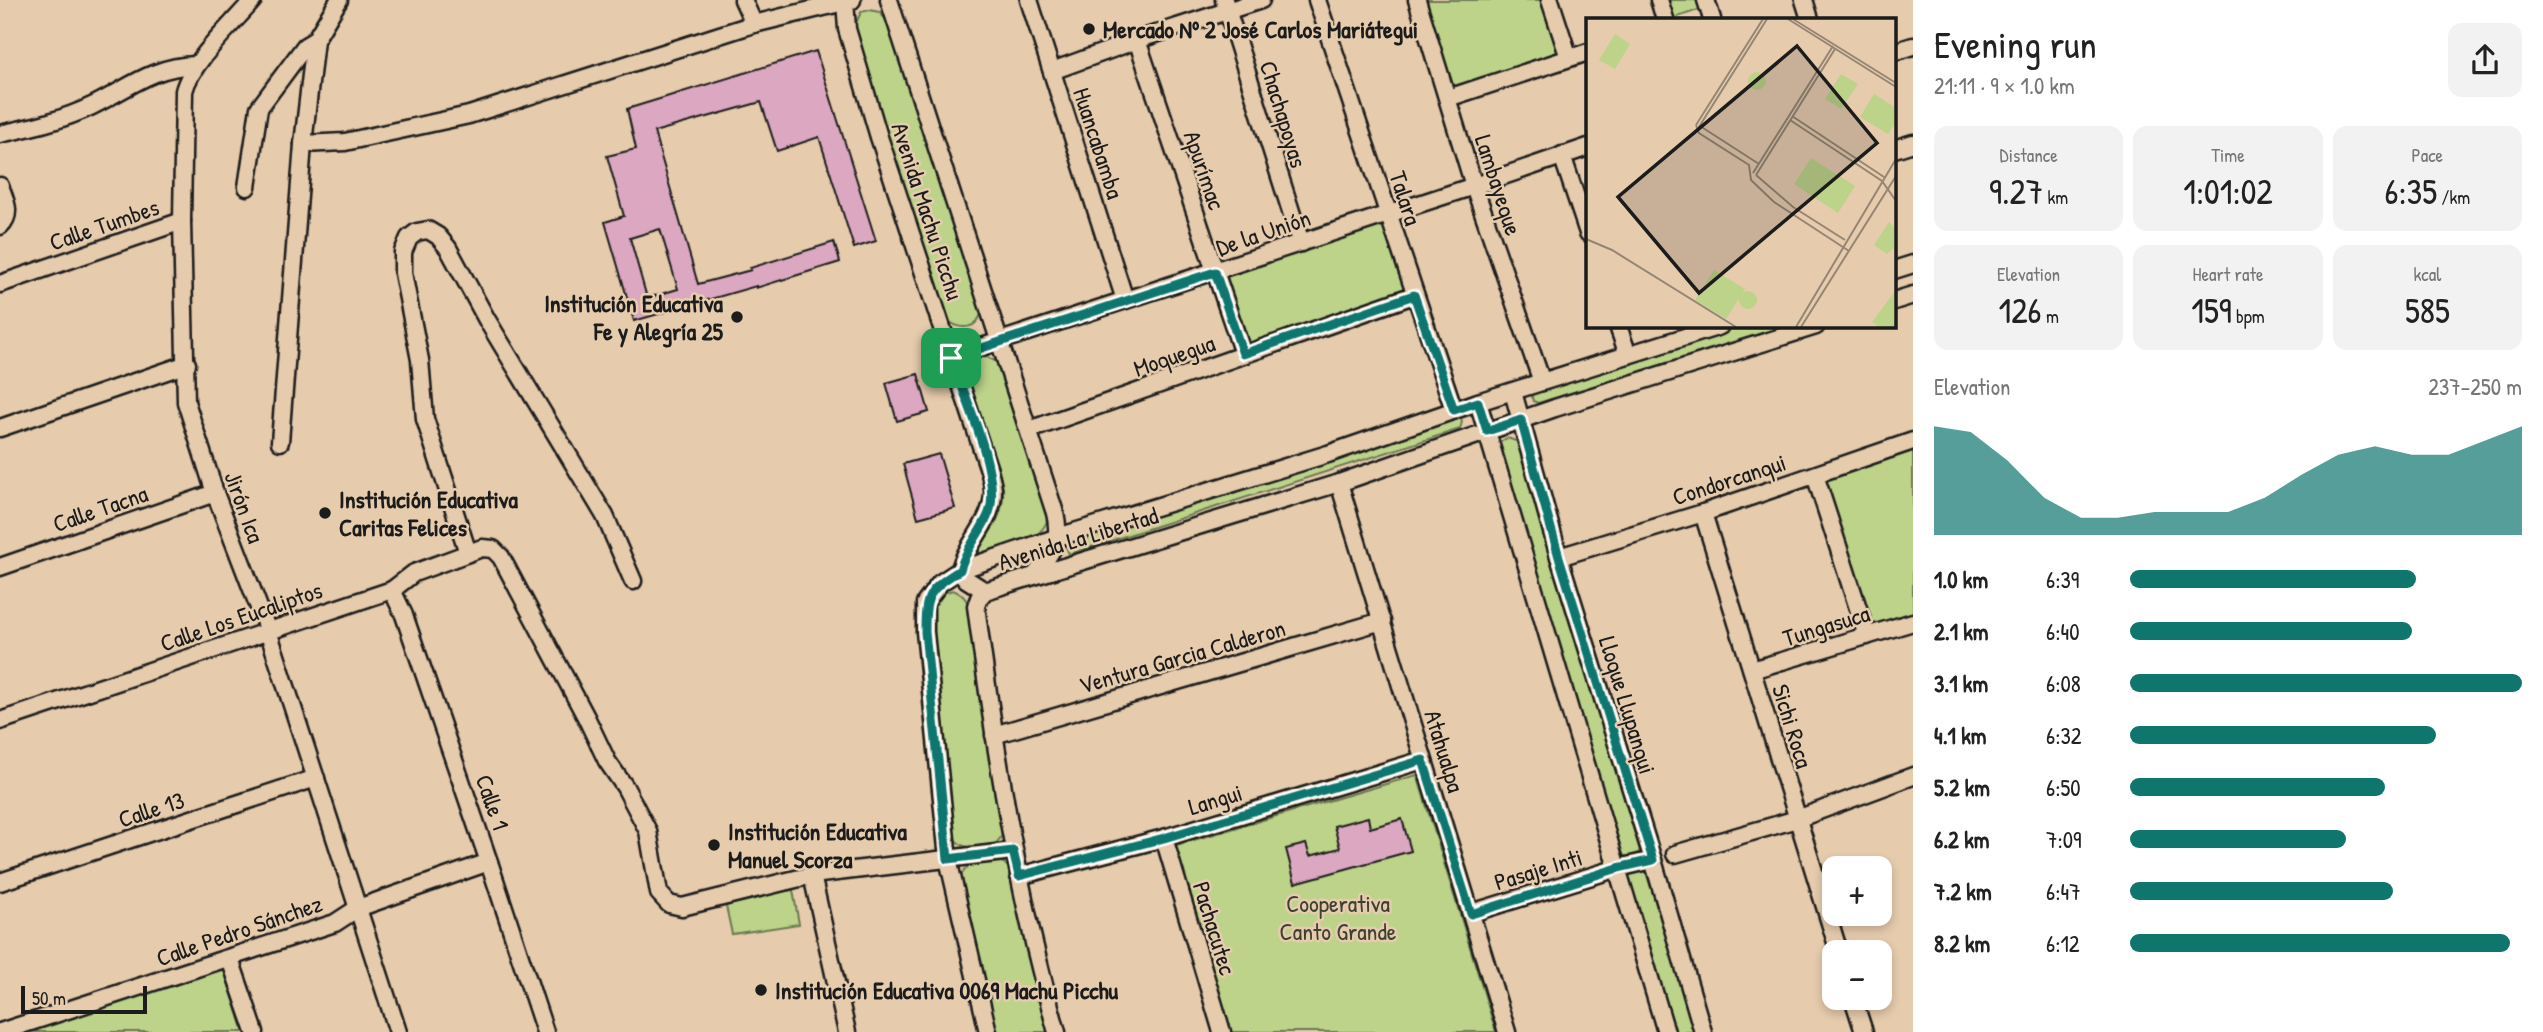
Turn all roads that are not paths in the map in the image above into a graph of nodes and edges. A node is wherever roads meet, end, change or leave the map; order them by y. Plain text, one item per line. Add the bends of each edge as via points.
1 (253, 0) edge
2 (339, 0) edge
3 (743, 0) edge
4 (888, 0) edge
5 (1029, 0) edge
6 (1261, 0) edge
7 (1317, 0) edge
8 (1417, 0) edge
9 (1550, 0) edge
10 (1659, 0) edge
11 (1804, 0) edge
12 (848, 1) edge
13 (1226, 5) edge
14 (1665, 18) edge
15 (1810, 18) edge
16 (754, 24) junction
17 (315, 40) junction
18 (1137, 40) junction
19 (1913, 46) edge
20 (1896, 51) edge
21 (1586, 52) edge
22 (1569, 58) junction
23 (196, 65) junction
24 (1052, 71) junction
25 (1448, 98) junction
26 (0, 134) edge
27 (1913, 143) edge
28 (303, 144) junction
29 (1586, 147) edge
30 (1896, 148) edge
31 (1562, 155) junction
32 (0, 186) edge
33 (1474, 186) junction
34 (247, 187) dead end
35 (1387, 214) junction
36 (182, 221) junction
37 (0, 226) edge
38 (1586, 230) edge
39 (1301, 243) junction
40 (1913, 264) edge
41 (1896, 269) edge
42 (1215, 272) junction
43 (0, 284) edge
44 (1414, 295) junction
45 (1913, 295) edge
46 (1125, 300) junction
47 (1896, 300) edge
48 (1618, 327) edge
49 (1713, 327) edge
50 (1812, 327) edge
51 (1000, 342) junction
52 (1243, 354) junction
53 (1628, 355) junction
54 (951, 358) junction
55 (187, 364) junction
56 (1542, 382) junction
57 (1513, 392) junction
58 (1478, 402) junction
59 (1454, 410) junction
60 (1521, 420) junction
61 (0, 429) edge
62 (1029, 430) junction
63 (1487, 431) junction
64 (1913, 441) edge
65 (280, 442) dead end
66 (1815, 475) junction
67 (1339, 483) junction
68 (215, 493) junction
69 (1703, 513) junction
70 (1058, 537) junction
71 (468, 553) junction
72 (1559, 557) junction
73 (0, 567) edge
74 (960, 570) junction
75 (1036, 574) junction
76 (633, 581) dead end
77 (392, 590) junction
78 (985, 591) junction
79 (1382, 621) junction
80 (1913, 622) edge
81 (268, 631) junction
82 (1867, 636) junction
83 (1752, 670) junction
84 (0, 721) edge
85 (994, 735) junction
86 (1423, 760) junction
87 (1913, 776) edge
88 (316, 778) junction
89 (1797, 819) junction
90 (1164, 838) junction
91 (1013, 851) junction
92 (1675, 854) dead end
93 (948, 859) junction
94 (1653, 860) junction
95 (489, 862) junction
96 (1618, 868) junction
97 (812, 874) junction
98 (1019, 876) junction
99 (0, 883) edge
100 (358, 908) junction
101 (1471, 914) junction
102 (1835, 940) edge
103 (230, 959) junction
104 (1857, 1010) edge
105 (0, 1032) edge
106 (255, 1032) edge
107 (398, 1032) edge
108 (545, 1032) edge
109 (847, 1032) edge
110 (988, 1032) edge
111 (1057, 1032) edge
112 (1222, 1032) edge
113 (1507, 1032) edge
114 (1666, 1032) edge
115 (1703, 1032) edge
116 (1864, 1032) edge

1 - 23 street, Jirón Ica
2 - 17 street
3 - 16 street
4 - 51 street, Avenida Machu Picchu
5 - 24 street, Huancabamba
6 - 13 street
7 - 35 street, Talara
8 - 25 street, Lambayeque
9 - 22 street
10 - 14 street
11 - 15 street
12 - 16 street
12 - 54 street, Avenida Machu Picchu via 847,29
13 - 18 street
13 - 39 street, Chachapoyas
16 - 28 street via 469,115 345,142
17 - 28 street
17 - 34 street via 305,46 259,108
18 - 24 street
18 - 42 street, Apurímac
19 - 20 street
21 - 22 street
22 - 25 street
23 - 26 street via 158,71 54,122
23 - 36 street, Jirón Ica via 184,91
24 - 46 street, Huancabamba
25 - 33 street, Lambayeque
27 - 30 street
28 - 65 street
29 - 31 street, De la Unión
31 - 33 street, De la Unión
31 - 38 street
32 - 37 street via 9,212
33 - 35 street, De la Unión
33 - 56 street, Lambayeque
35 - 39 street, De la Unión
35 - 44 street, Talara
36 - 43 street, Calle Tumbes
36 - 55 street, Jirón Ica
39 - 42 street, De la Unión
40 - 41 street
42 - 46 street, De la Unión
42 - 52 street, Apurímac
44 - 52 street, Moquegua
44 - 59 street, Talara
45 - 47 street
46 - 51 street, De la Unión
48 - 53 street
49 - 53 street, Avenida La Libertad
50 - 60 street, Avenida La Libertad
51 - 54 street, De la Unión
51 - 62 street, Avenida Machu Picchu
52 - 62 street, Moquegua
53 - 56 street, Avenida La Libertad
54 - 74 street, Avenida Machu Picchu via 993,494 989,512
55 - 61 street
55 - 68 street, Jirón Ica via 186,402
56 - 57 street, Avenida La Libertad
57 - 58 street, Avenida La Libertad
57 - 60 street, Lloque Llupanqui
58 - 59 street, Avenida La Libertad
58 - 63 street
59 - 70 street, Avenida La Libertad
60 - 63 street, Avenida La Libertad
60 - 72 street, Lloque Llupanqui
62 - 70 street, Avenida Machu Picchu
63 - 67 street, Avenida La Libertad
63 - 96 street
64 - 66 street, Condorcanqui
66 - 69 street, Condorcanqui
66 - 82 street
67 - 75 street, Avenida La Libertad
67 - 79 street, Atahualpa
68 - 73 street, Calle Tacna
68 - 81 street, Jirón Ica
69 - 72 street, Condorcanqui
69 - 83 street, Sichi Roca
70 - 74 street, Avenida La Libertad
70 - 75 street
71 - 76 street via 425,419 420,360 403,273 403,252 409,238 428,230 448,248 606,516
71 - 77 street, Calle Los Eucaliptos via 414,573
71 - 97 street, Calle Los Eucaliptos via 493,549 501,557 648,831 659,894 669,904 682,907
72 - 94 street, Lloque Llupanqui
74 - 78 street, Avenida La Libertad
74 - 93 street, Avenida Machu Picchu via 940,583 925,603
75 - 78 street, Avenida La Libertad
77 - 81 street, Calle Los Eucaliptos
77 - 95 street, Calle 1
78 - 85 street via 976,606
79 - 85 street, Ventura Garcia Calderon
79 - 86 street, Atahualpa
80 - 82 street, Tungasuca
81 - 84 street, Calle Los Eucaliptos
81 - 88 street, Jirón Ica
82 - 83 street, Tungasuca
83 - 89 street, Sichi Roca
85 - 91 street
86 - 90 street, Langui
86 - 101 street, Atahualpa
87 - 89 street
88 - 99 street, Calle 13
88 - 100 street, Jirón Ica
89 - 92 street
89 - 102 street, Sichi Roca
90 - 98 street, Langui
90 - 112 street, Pachacutec
91 - 93 street
91 - 98 street
93 - 97 street
93 - 110 street, Avenida Machu Picchu
94 - 96 street, Pasaje Inti
94 - 115 street, Lloque Llupanqui
95 - 100 street, Calle Pedro Sánchez
95 - 108 street, Calle 1
96 - 101 street, Pasaje Inti
96 - 114 street
97 - 109 street
98 - 111 street
100 - 103 street, Calle Pedro Sánchez via 335,923
100 - 107 street, Jirón Ica
101 - 113 street, Atahualpa
103 - 105 street, Calle Pedro Sánchez
103 - 106 street
104 - 116 street

